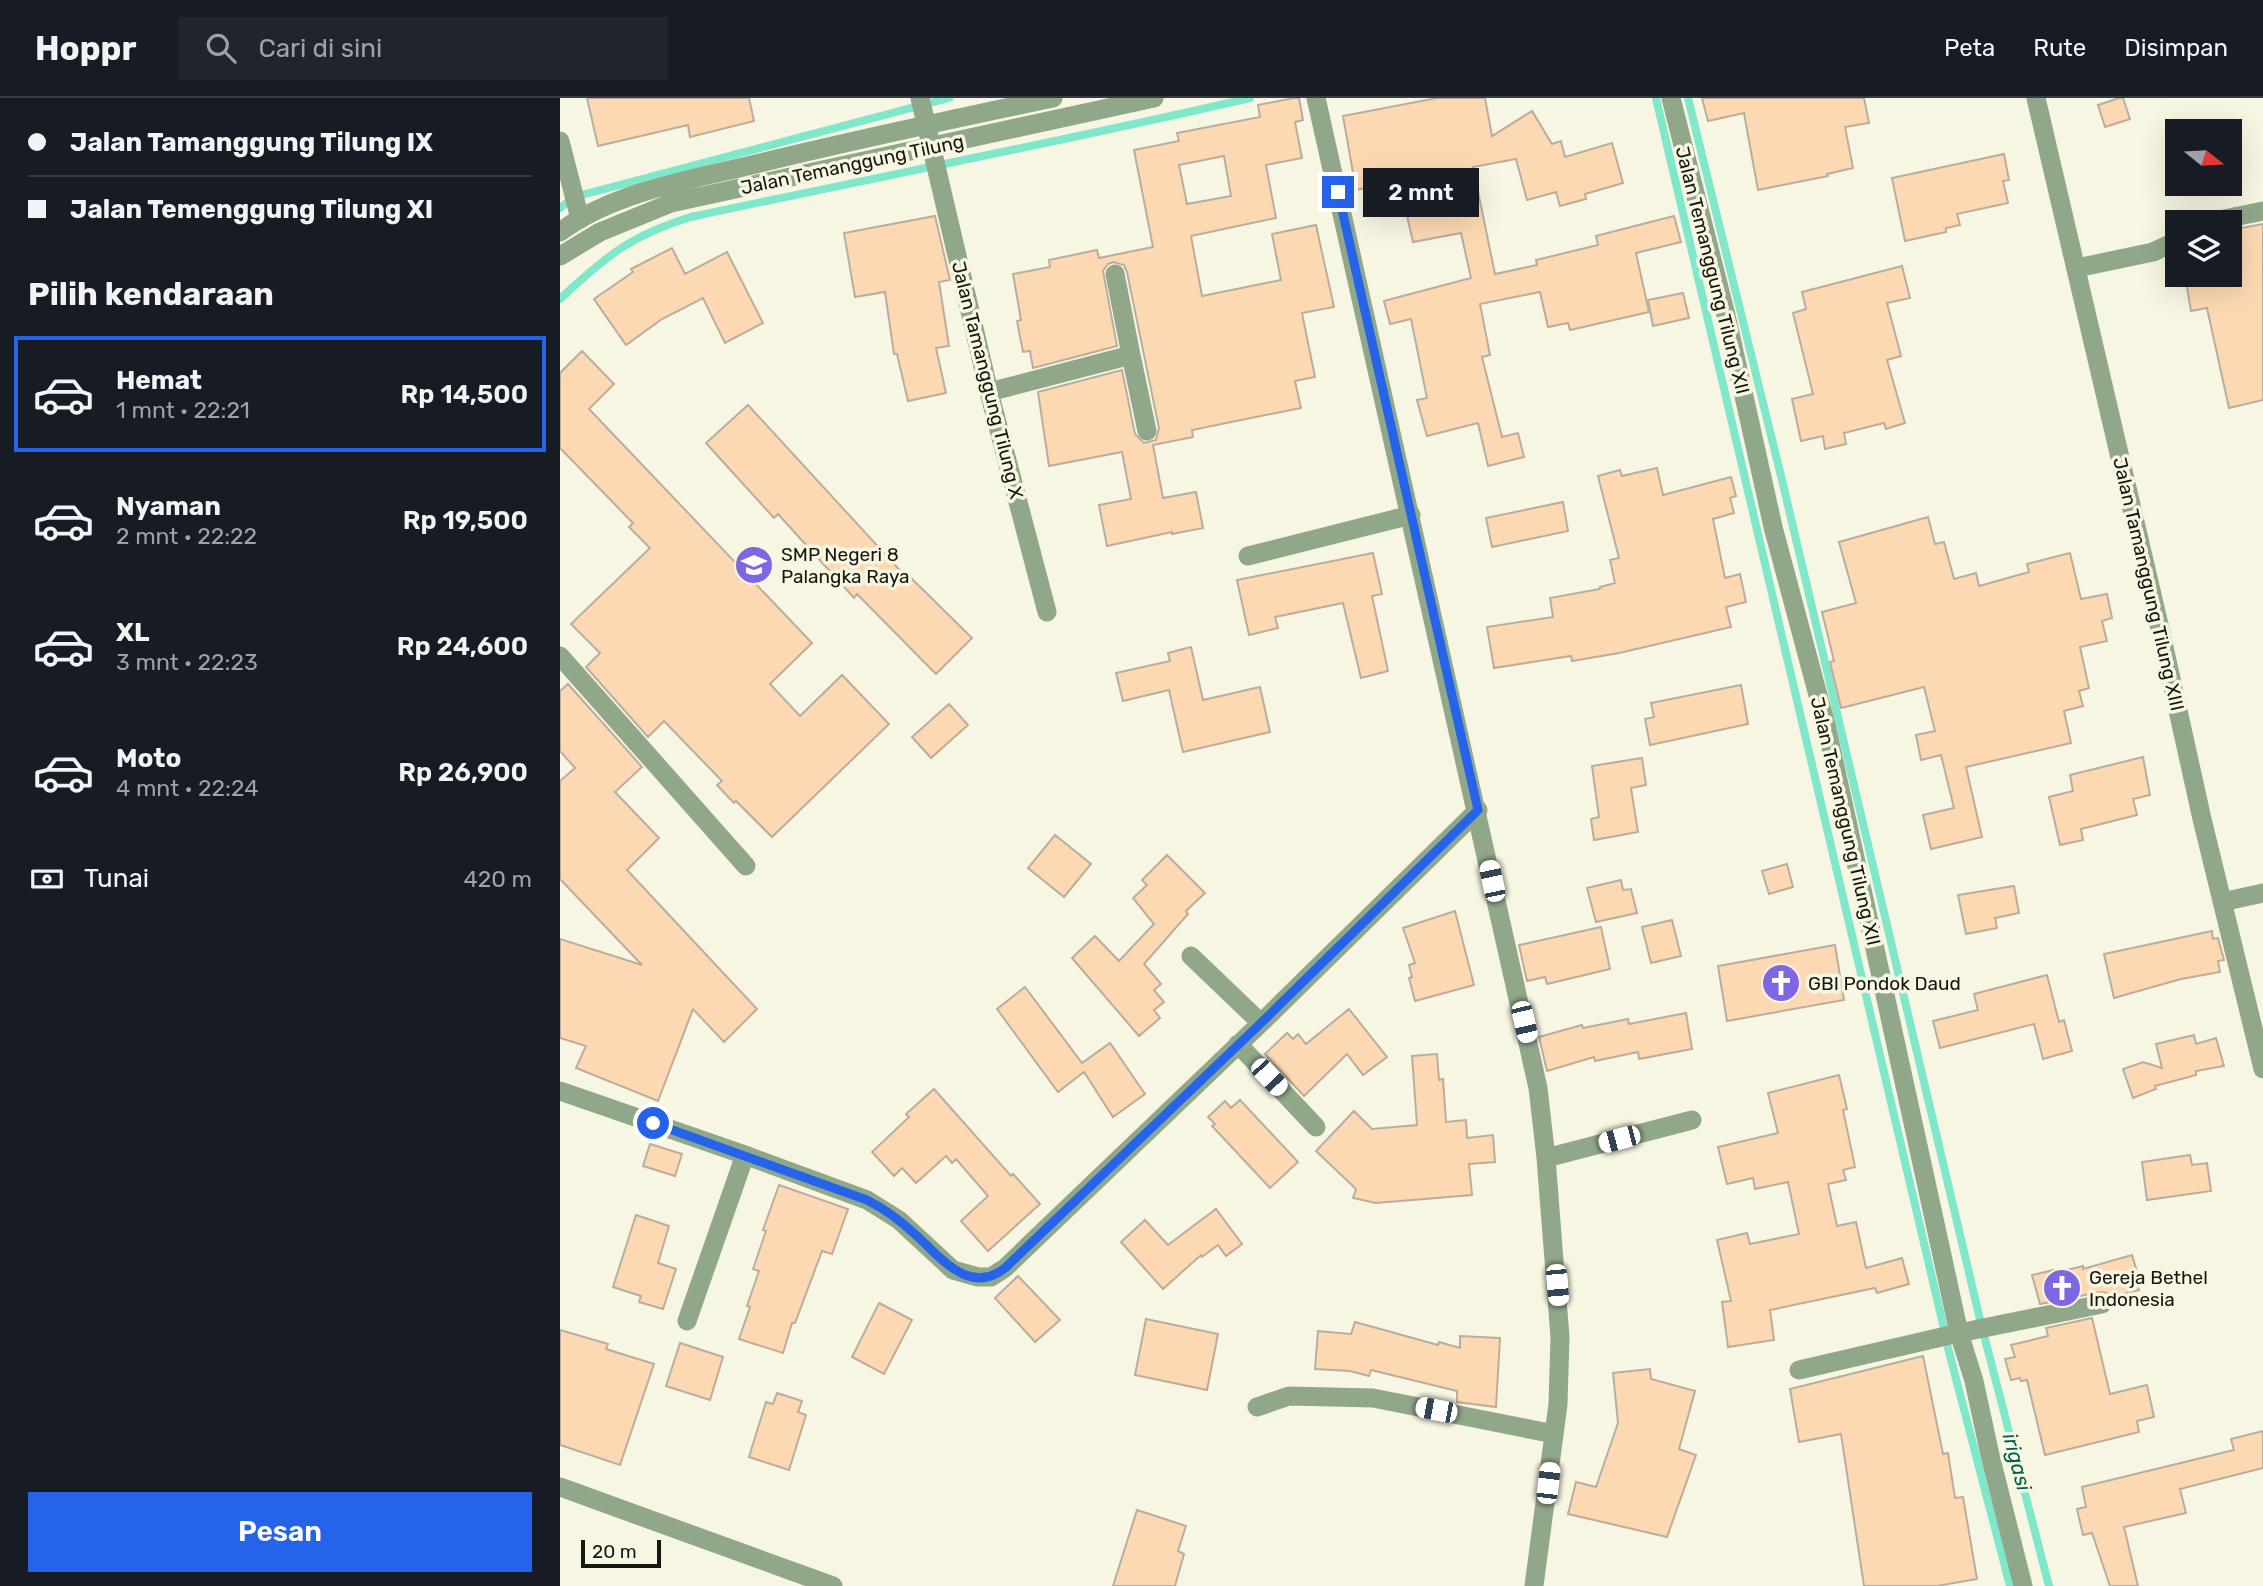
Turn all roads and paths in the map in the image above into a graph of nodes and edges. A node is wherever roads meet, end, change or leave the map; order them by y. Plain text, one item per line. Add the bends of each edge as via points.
1 (920, 98) edge
2 (1053, 98) edge
3 (1154, 98) edge
4 (1316, 98) edge
5 (1671, 98) edge
6 (2036, 98) edge
7 (927, 124) junction
8 (560, 141) edge
9 (931, 147) junction
10 (2263, 211) edge
11 (2242, 215) edge
12 (580, 219) junction
13 (560, 232) edge
14 (2165, 246) edge
15 (560, 257) edge
16 (2077, 268) junction
17 (1115, 274) dead end
18 (1131, 355) junction
19 (989, 391) junction
20 (1147, 431) dead end
21 (1410, 515) junction
22 (1248, 556) dead end
23 (1047, 612) dead end
24 (560, 656) edge
25 (1478, 810) junction
26 (746, 866) dead end
27 (2263, 893) edge
28 (2222, 902) junction
29 (1191, 956) dead end
30 (2255, 1002) edge
31 (1261, 1023) junction
32 (1238, 1044) junction
33 (2263, 1069) edge
34 (560, 1090) edge
35 (1692, 1120) dead end
36 (1316, 1127) dead end
37 (745, 1155) junction
38 (1546, 1158) junction
39 (2102, 1304) dead end
40 (687, 1321) dead end
41 (1959, 1333) junction
42 (1799, 1370) dead end
43 (1257, 1407) dead end
44 (1554, 1434) junction
45 (560, 1487) edge
46 (833, 1586) edge
47 (1534, 1586) edge
48 (2023, 1586) edge

1 - 7 street, Jalan Tamanggung Tilung X
2 - 7 street
3 - 9 street, Jalan Temanggung Tilung
4 - 21 street
5 - 41 street, Jalan Temanggung Tilung XII via 1773,527 1826,725
6 - 16 street, Jalan Tamanggung Tilung XIII
7 - 9 street, Jalan Tamanggung Tilung X
7 - 12 street via 673,184
8 - 12 street
9 - 15 street, Jalan Temanggung Tilung via 671,203 600,232
9 - 19 street, Jalan Tamanggung Tilung X
10 - 11 street
12 - 13 street
14 - 16 street
16 - 28 street, Jalan Tamanggung Tilung XIII
17 - 18 street
18 - 19 street
18 - 20 street
19 - 23 street, Jalan Tamanggung Tilung X
21 - 22 street
21 - 25 street
24 - 26 street
25 - 31 street
25 - 38 street via 1535,1069
27 - 28 street
28 - 30 street, Jalan Tamanggung Tilung XIII
29 - 31 street
30 - 33 street, Jalan Tamanggung Tilung XIII
31 - 32 street
32 - 36 street
32 - 37 street via 991,1277 953,1270 899,1220 867,1200
34 - 37 street
35 - 38 street
37 - 40 street
38 - 44 street via 1559,1310
39 - 41 street
41 - 42 street
41 - 48 street, Jalan Temanggung Tilung XII
43 - 44 street via 1289,1396 1373,1398
44 - 47 street
45 - 46 street

